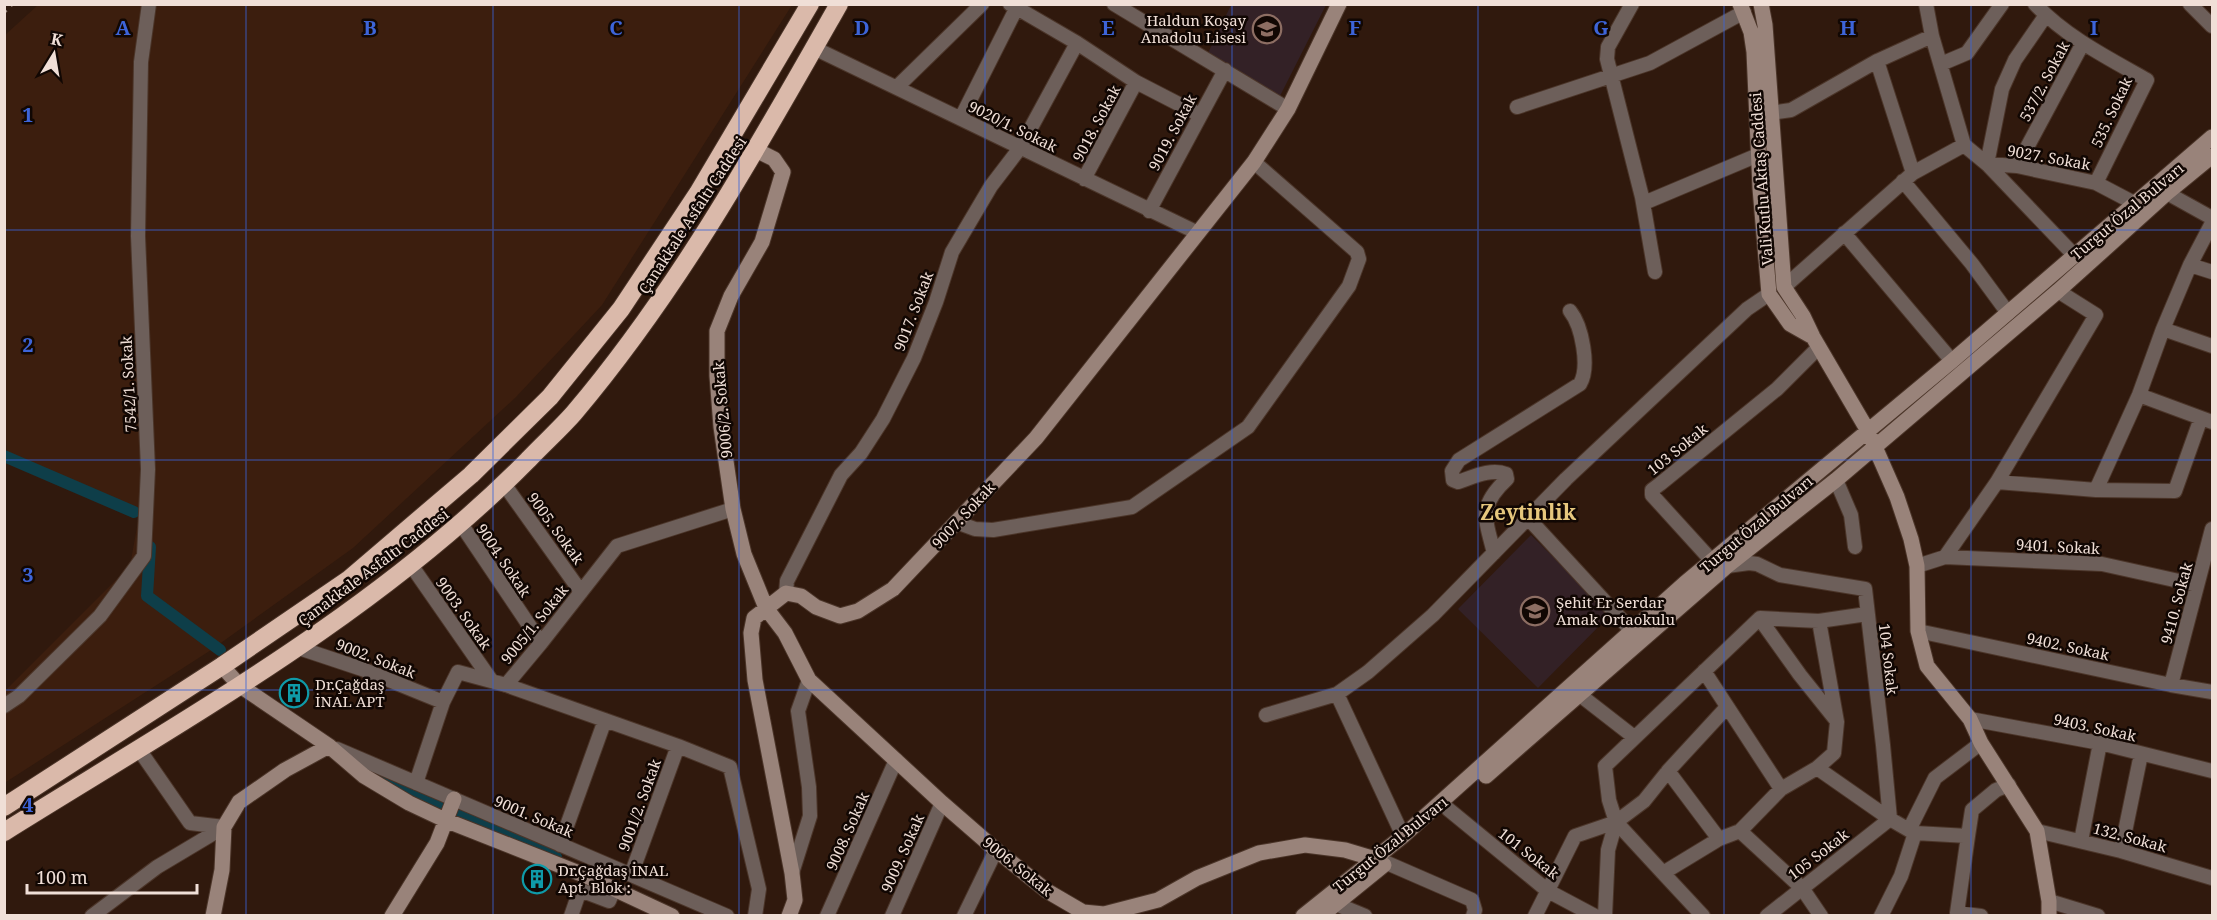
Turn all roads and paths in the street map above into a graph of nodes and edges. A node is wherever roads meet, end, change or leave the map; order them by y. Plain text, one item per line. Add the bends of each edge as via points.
1 (149, 4) edge
2 (810, 4) edge
3 (839, 4) edge
4 (982, 4) edge
5 (1114, 4) edge
6 (1339, 4) edge
7 (1632, 4) edge
8 (1760, 4) edge
9 (1926, 4) edge
10 (2002, 4) edge
11 (2035, 4) edge
12 (2190, 4) edge
13 (1013, 7) edge
14 (1742, 8) edge
15 (2046, 15) junction
16 (2212, 26) edge
17 (1932, 36) junction
18 (1077, 43) junction
19 (2083, 43) junction
20 (814, 48) junction
21 (1877, 62) junction
22 (1941, 64) junction
23 (1225, 70) junction
24 (1611, 75) junction
25 (1136, 82) junction
26 (897, 87) junction
27 (1517, 106) dead end
28 (1288, 109) junction
29 (1770, 113) junction
30 (1200, 115) junction
31 (961, 118) junction
32 (2212, 137) edge
33 (1964, 145) junction
34 (1020, 148) junction
35 (756, 150) junction
36 (1758, 155) junction
37 (2212, 156) edge
38 (1254, 162) junction
39 (1988, 164) junction
40 (2017, 166) junction
41 (1908, 177) junction
42 (1084, 179) junction
43 (2096, 183) junction
44 (2167, 193) junction
45 (1644, 203) junction
46 (2136, 204) junction
47 (1149, 210) junction
48 (2212, 218) edge
49 (2212, 223) edge
50 (1198, 233) junction
51 (1844, 233) junction
52 (2074, 256) junction
53 (2190, 265) junction
54 (1655, 272) dead end
55 (2212, 272) edge
56 (1784, 287) junction
57 (2058, 291) junction
58 (1769, 294) junction
59 (1570, 311) dead end
60 (2008, 313) junction
61 (2163, 329) junction
62 (1816, 342) junction
63 (2212, 346) edge
64 (1952, 361) junction
65 (2139, 395) junction
66 (2207, 420) edge
67 (1871, 438) junction
68 (1836, 480) junction
69 (1997, 482) junction
70 (504, 484) junction
71 (2096, 490) junction
72 (733, 509) junction
73 (1528, 518) junction
74 (956, 522) junction
75 (460, 524) junction
76 (2212, 529) edge
77 (1855, 547) dead end
78 (1494, 553) junction
79 (1945, 558) junction
80 (1712, 561) junction
81 (411, 565) junction
82 (1727, 566) junction
83 (1917, 566) junction
84 (1780, 575) joint
85 (2198, 585) junction
86 (581, 592) junction
87 (786, 593) junction
88 (766, 608) junction
89 (1867, 614) junction
90 (1760, 619) junction
91 (1819, 621) junction
92 (1631, 630) junction
93 (1918, 631) junction
94 (541, 643) junction
95 (296, 647) junction
96 (222, 666) junction
97 (1704, 671) junction
98 (490, 680) junction
99 (809, 680) junction
100 (239, 685) junction
101 (506, 685) junction
102 (2171, 685) junction
103 (1573, 692) junction
104 (2212, 692) edge
105 (1337, 694) junction
106 (443, 702) junction
107 (4, 706) edge
108 (1727, 707) junction
109 (1266, 715) dead end
110 (1970, 719) junction
111 (605, 720) junction
112 (1837, 722) junction
113 (1634, 737) junction
114 (1981, 743) junction
115 (2100, 743) junction
116 (329, 746) junction
117 (678, 746) junction
118 (138, 748) junction
119 (2141, 754) junction
120 (896, 760) junction
121 (1817, 768) junction
122 (1668, 771) junction
123 (2212, 771) edge
124 (416, 783) junction
125 (2009, 784) junction
126 (1781, 789) junction
127 (453, 799) junction
128 (942, 803) junction
129 (4, 807) edge
130 (1448, 809) junction
131 (1890, 819) junction
132 (445, 820) junction
133 (1616, 822) junction
134 (224, 827) junction
135 (1740, 831) junction
136 (1912, 831) junction
137 (2037, 831) junction
138 (4, 832) edge
139 (1403, 836) junction
140 (1968, 836) junction
141 (1719, 838) junction
142 (2081, 841) junction
143 (560, 845) junction
144 (996, 850) junction
145 (2121, 851) junction
146 (1381, 861) junction
147 (792, 873) junction
148 (1663, 873) junction
149 (631, 875) junction
150 (2212, 878) edge
151 (1802, 888) junction
152 (614, 889) junction
153 (1548, 891) junction
154 (1336, 904) junction
155 (2049, 908) edge
156 (1085, 914) edge
157 (1956, 914) edge
158 (92, 915) edge
159 (213, 915) edge
160 (392, 915) edge
161 (571, 915) edge
162 (672, 915) edge
163 (727, 915) edge
164 (755, 915) edge
165 (789, 915) edge
166 (827, 915) edge
167 (892, 915) edge
168 (964, 915) edge
169 (1303, 915) edge
170 (1322, 915) edge
171 (1365, 915) edge
172 (1473, 915) edge
173 (1535, 915) edge
174 (1595, 915) edge
175 (1605, 915) edge
176 (1703, 915) edge
177 (1767, 915) edge
178 (1821, 915) edge
179 (1881, 915) edge
180 (1980, 915) edge
181 (2098, 915) edge

1 - 107 street, 7542/1. Sokak via 141,62 138,236 148,469 144,556 100,615 19,696
2 - 96 highway, Çanakkale Asfaltı Caddesi via 698,193 628,299 550,397 471,475 348,580
3 - 20 highway, Çanakkale Asfaltı Caddesi
4 - 26 street
5 - 23 street
6 - 28 street, 9007. Sokak
7 - 24 street via 1608,47
8 - 14 street
8 - 29 street, Vali Kutlu Aktaş Caddesi via 1765,25
9 - 17 street
10 - 22 street via 1967,53
11 - 15 street, 535. Sokak
12 - 16 street
13 - 18 street
13 - 31 street
14 - 24 street via 1650,63
14 - 36 street, Vali Kutlu Aktaş Caddesi via 1754,52
15 - 19 street, 535. Sokak
15 - 39 street via 2015,60 2002,89
17 - 21 street
17 - 22 street
18 - 25 street
18 - 34 street, 9017. Sokak
19 - 40 street, 537/2. Sokak
19 - 43 street, 535. Sokak via 2147,80
20 - 26 street, 9020/1. Sokak
20 - 35 highway, Çanakkale Asfaltı Caddesi
21 - 29 street via 1791,110
21 - 41 street
22 - 33 street
23 - 28 street
23 - 30 street, 9019. Sokak
24 - 27 street
24 - 45 street
25 - 30 street
25 - 42 street, 9018. Sokak
26 - 31 street, 9020/1. Sokak
28 - 38 street, 9007. Sokak
29 - 56 street, Vali Kutlu Aktaş Caddesi
30 - 47 street, 9019. Sokak
31 - 34 street, 9020/1. Sokak
32 - 46 street, Turgut Özal Bulvarı
33 - 39 street
33 - 41 street
34 - 42 street, 9020/1. Sokak
34 - 87 street, 9017. Sokak via 952,252 914,358 883,419 841,475 788,580
35 - 70 highway, Çanakkale Asfaltı Caddesi via 645,321 573,414
35 - 72 street, 9006/2. Sokak via 774,159 783,172 762,242 730,296 717,332 721,428
36 - 45 street
36 - 58 street, Vali Kutlu Aktaş Caddesi
37 - 44 street, Turgut Özal Bulvarı
38 - 50 street, 9007. Sokak
38 - 74 street via 1358,252 1359,259 1349,286 1248,428 1132,507 993,530
39 - 40 street, 9027. Sokak
39 - 52 street
40 - 43 street, 9027. Sokak
41 - 51 street
41 - 60 street
42 - 47 street, 9020/1. Sokak
43 - 46 street, 9027. Sokak
44 - 48 street
44 - 57 street, Turgut Özal Bulvarı
45 - 54 street
46 - 52 street, Turgut Özal Bulvarı
47 - 50 street, 9020/1. Sokak
49 - 53 street
50 - 74 street, 9007. Sokak via 1036,438
51 - 56 street
51 - 64 street
52 - 60 street, Turgut Özal Bulvarı
53 - 55 street
53 - 61 street
56 - 62 street, Vali Kutlu Aktaş Caddesi
57 - 67 street, Turgut Özal Bulvarı
57 - 69 street via 2096,315
58 - 62 street, Vali Kutlu Aktaş Caddesi via 1790,324
58 - 73 street via 1747,309
59 - 78 street via 1575,317 1586,364 1580,384 1459,460 1452,471 1453,480 1458,482 1498,471 1506,474 1507,479 1491,494 1486,505
60 - 64 street, Turgut Özal Bulvarı
61 - 63 street
61 - 65 street
62 - 67 street, Vali Kutlu Aktaş Caddesi
62 - 80 street, 103 Sokak via 1777,389 1652,490 1652,495
64 - 67 street, Turgut Özal Bulvarı
65 - 66 street
65 - 71 street
66 - 71 street via 2175,491
67 - 68 street, Turgut Özal Bulvarı
67 - 80 street, Turgut Özal Bulvarı
67 - 83 street, Vali Kutlu Aktaş Caddesi via 1897,497
68 - 77 street via 1851,515
68 - 82 street, Turgut Özal Bulvarı
69 - 71 street
69 - 79 street
70 - 75 highway, Çanakkale Asfaltı Caddesi
70 - 86 street, 9005. Sokak
72 - 86 street, 9005/1. Sokak via 617,546
72 - 88 street, 9006/2. Sokak via 744,554
73 - 78 street
73 - 92 street
74 - 87 street, 9007. Sokak via 893,589 858,611 840,616 816,608 801,596
75 - 81 highway, Çanakkale Asfaltı Caddesi
75 - 94 street, 9004. Sokak
76 - 85 street, 9410. Sokak
78 - 105 street via 1433,615
79 - 83 street, 9401. Sokak
79 - 85 street, 9401. Sokak via 2102,564
80 - 82 street, 103 Sokak
80 - 92 street, Turgut Özal Bulvarı
81 - 95 highway, Çanakkale Asfaltı Caddesi
81 - 98 street, 9003. Sokak
82 - 84 street, 103 Sokak via 1757,564
82 - 103 street, Turgut Özal Bulvarı
83 - 93 street, Vali Kutlu Aktaş Caddesi
84 - 89 street, 104 Sokak via 1865,588
85 - 102 street, 9410. Sokak
86 - 94 street, 9005/1. Sokak
87 - 88 street
88 - 99 street, 9006/2. Sokak via 785,633
88 - 147 street via 754,618 751,633 755,680
89 - 91 street
89 - 131 street, 104 Sokak
90 - 91 street
90 - 97 street
90 - 112 street
91 - 112 street
92 - 103 street, Turgut Özal Bulvarı
93 - 102 street, 9402. Sokak
93 - 110 street, Vali Kutlu Aktaş Caddesi via 1926,666
94 - 101 street, 9005/1. Sokak
95 - 100 highway, Çanakkale Asfaltı Caddesi
95 - 106 street, 9002. Sokak
96 - 100 street
96 - 129 highway, Çanakkale Asfaltı Caddesi
97 - 108 street
97 - 113 street
98 - 101 street, 9005/1. Sokak
98 - 106 street, 9005/1. Sokak via 458,672
99 - 120 street, 9006. Sokak
99 - 147 street via 798,711 810,816
100 - 116 street
100 - 118 highway, Çanakkale Asfaltı Caddesi
101 - 111 street
102 - 104 street, 9402. Sokak
103 - 113 street
103 - 130 street, Turgut Özal Bulvarı
103 - 139 street, Turgut Özal Bulvarı
105 - 109 street
105 - 139 street
106 - 124 street, 9005/1. Sokak
108 - 122 street
108 - 126 street
110 - 114 street, Vali Kutlu Aktaş Caddesi
110 - 115 street, 9403. Sokak
111 - 117 street
111 - 143 street
112 - 121 street via 1834,753
113 - 133 street via 1605,766
114 - 125 street, Vali Kutlu Aktaş Caddesi
114 - 136 street via 1935,778
115 - 119 street, 9403. Sokak
115 - 142 street
116 - 124 street, 9001. Sokak
116 - 132 street via 364,776
116 - 134 street via 239,802
117 - 149 street, 9001/2. Sokak
117 - 164 street via 730,767 759,889
118 - 134 street via 190,823
118 - 138 highway, Çanakkale Asfaltı Caddesi
119 - 123 street, 9403. Sokak
119 - 145 street
120 - 128 street, 9006. Sokak
120 - 166 street, 9008. Sokak
121 - 126 street
121 - 131 street
122 - 133 street via 1644,801
122 - 141 street
124 - 127 street, 9001. Sokak
125 - 137 street, Vali Kutlu Aktaş Caddesi
125 - 140 street via 1972,810
126 - 135 street
127 - 132 street
127 - 143 street, 9001. Sokak
128 - 144 street, 9006. Sokak
128 - 167 street, 9009. Sokak
130 - 146 street, Turgut Özal Bulvarı
130 - 153 street, 101 Sokak
131 - 136 street
131 - 151 street, 105 Sokak
132 - 152 street
132 - 160 street via 437,843
133 - 148 street
133 - 153 street via 1575,836
133 - 175 street via 1608,850
134 - 158 street via 157,867
134 - 159 street via 222,870
135 - 141 street
135 - 151 street
136 - 140 street
136 - 179 street via 1902,876
137 - 142 street, 132. Sokak
137 - 155 street, Vali Kutlu Aktaş Caddesi
139 - 146 street, Turgut Özal Bulvarı
140 - 157 street
141 - 148 street
142 - 145 street, 132. Sokak
143 - 149 street, 9001. Sokak
144 - 156 street, 9006. Sokak via 1047,891
144 - 168 street
145 - 150 street, 132. Sokak
146 - 154 street, Turgut Özal Bulvarı
146 - 156 street, 9006. Sokak via 1345,850 1305,845 1259,853 1197,878 1158,900 1104,914
146 - 169 street, Turgut Özal Bulvarı
146 - 172 street via 1472,900
147 - 165 street via 795,900
148 - 176 street
149 - 163 street, 9001. Sokak
151 - 177 street, 105 Sokak
151 - 178 street
152 - 161 street via 609,901 580,890
152 - 162 street
153 - 173 street
153 - 174 street, 101 Sokak
154 - 170 street, Turgut Özal Bulvarı
154 - 171 street
155 - 181 street
157 - 180 street

